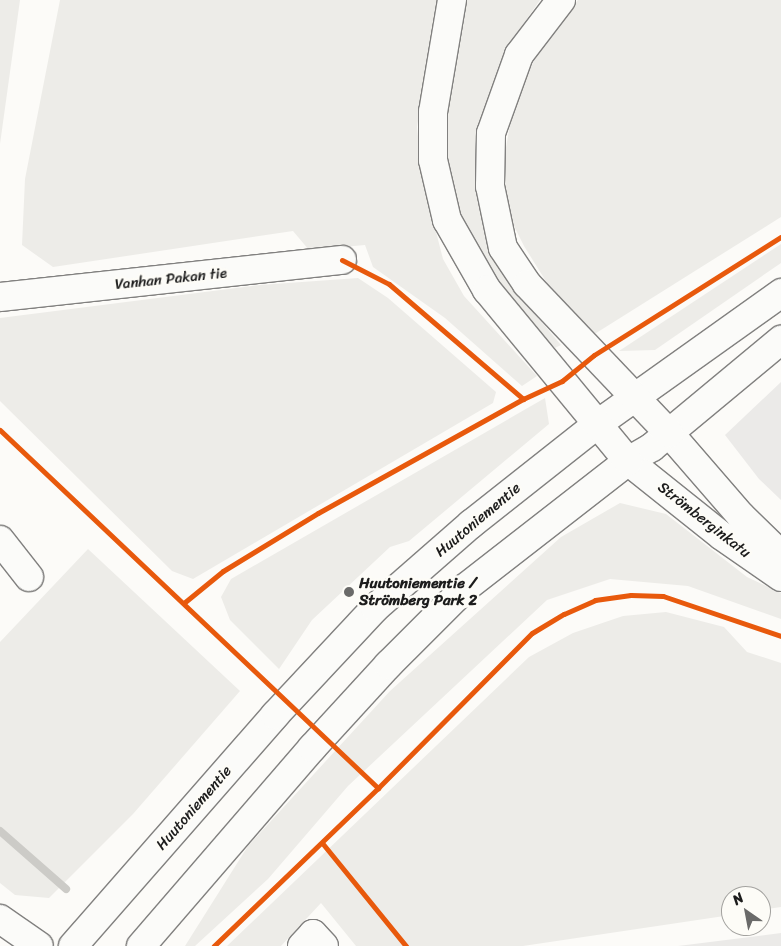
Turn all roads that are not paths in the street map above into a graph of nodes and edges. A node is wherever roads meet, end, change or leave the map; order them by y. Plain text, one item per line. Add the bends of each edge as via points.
1 (452, 0) edge
2 (562, 0) edge
3 (342, 260) dead end
4 (781, 293) edge
5 (0, 297) edge
6 (781, 340) edge
7 (635, 398) junction
8 (599, 423) junction
9 (669, 433) junction
10 (628, 460) junction
11 (0, 540) edge
12 (781, 555) edge
13 (29, 577) dead end
14 (781, 577) edge
15 (0, 918) edge
16 (39, 946) edge
17 (72, 946) edge
18 (141, 946) edge
19 (302, 946) edge
20 (324, 946) edge

1 - 8 main road, Strömberginkatu via 433,112 433,160 447,220 486,290
2 - 7 main road, Strömberginkatu via 519,55 491,133 490,186 503,248 527,284
3 - 5 main road, Vanhan Pakan tie
4 - 7 main road, Huutoniementie
6 - 9 main road
7 - 8 main road, Huutoniementie
7 - 9 main road, Strömberginkatu
8 - 10 main road, Strömberginkatu
8 - 17 main road, Huutoniementie via 471,524 376,608 275,715
9 - 10 main road
9 - 12 main road, Strömberginkatu via 741,516
10 - 14 main road, Strömberginkatu via 722,536
10 - 18 main road via 465,588 312,748
11 - 13 main road
15 - 16 main road
19 - 20 main road via 314,934

